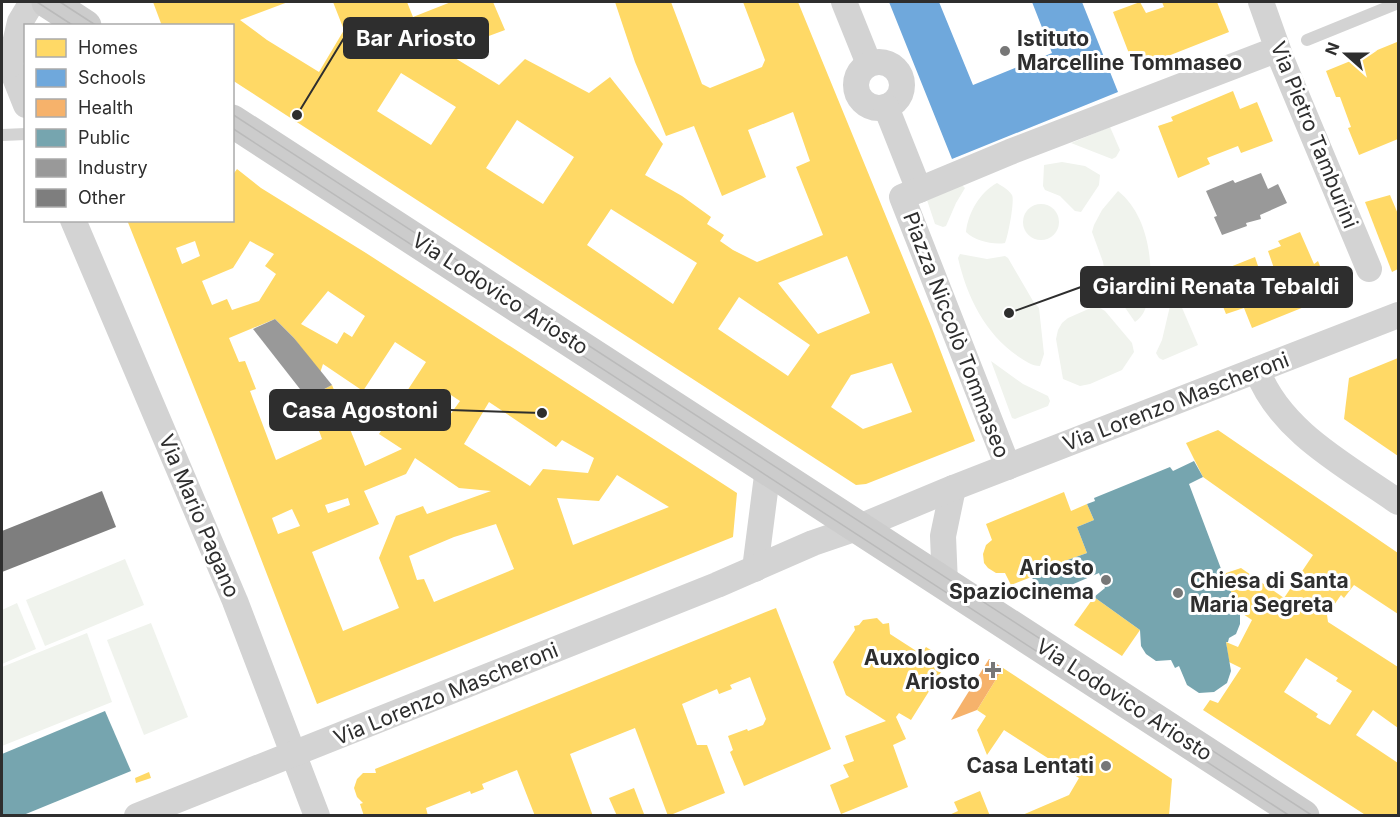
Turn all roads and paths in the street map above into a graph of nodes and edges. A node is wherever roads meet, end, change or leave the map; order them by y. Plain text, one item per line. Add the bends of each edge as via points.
1 (48, 2) edge
2 (844, 2) edge
3 (1261, 2) edge
4 (1398, 3) edge
5 (82, 24) edge
6 (1306, 40) dead end
7 (1265, 54) dead end
8 (6, 55) edge
9 (24, 100) edge
10 (234, 122) edge
11 (24, 134) edge
12 (2, 135) edge
13 (919, 190) junction
14 (74, 222) edge
15 (1369, 269) dead end
16 (1398, 315) edge
17 (1257, 370) junction
18 (1008, 467) junction
19 (768, 468) junction
20 (953, 488) junction
21 (1398, 502) edge
22 (857, 528) junction
23 (755, 569) junction
24 (945, 584) junction
25 (294, 754) junction
26 (1292, 813) edge
27 (137, 816) edge
28 (317, 816) edge

1 - 5 main road
1 - 8 street via 20,22
2 - 13 street via 869,64 885,63 901,79 900,94 886,107
3 - 15 street, Via Pietro Tamburini
4 - 6 lane
7 - 13 street, Piazza Niccolò Tommaseo
8 - 9 street
10 - 19 main road, Via Lodovico Ariosto
11 - 12 lane
13 - 18 street, Piazza Niccolò Tommaseo via 903,197
14 - 25 street, Via Mario Pagano via 235,601
16 - 17 street, Via Lorenzo Mascheroni
17 - 18 street, Via Lorenzo Mascheroni
17 - 21 street via 1281,410 1315,444
18 - 20 street, Via Lorenzo Mascheroni
19 - 22 main road, Via Lodovico Ariosto
19 - 23 street
20 - 22 street, Via Lorenzo Mascheroni
20 - 24 street via 943,536
22 - 23 street, Via Lorenzo Mascheroni
22 - 24 main road, Via Lodovico Ariosto
23 - 25 street, Via Lorenzo Mascheroni
24 - 26 main road, Via Lodovico Ariosto
25 - 27 street, Via Lorenzo Mascheroni
25 - 28 street, Via Mario Pagano

